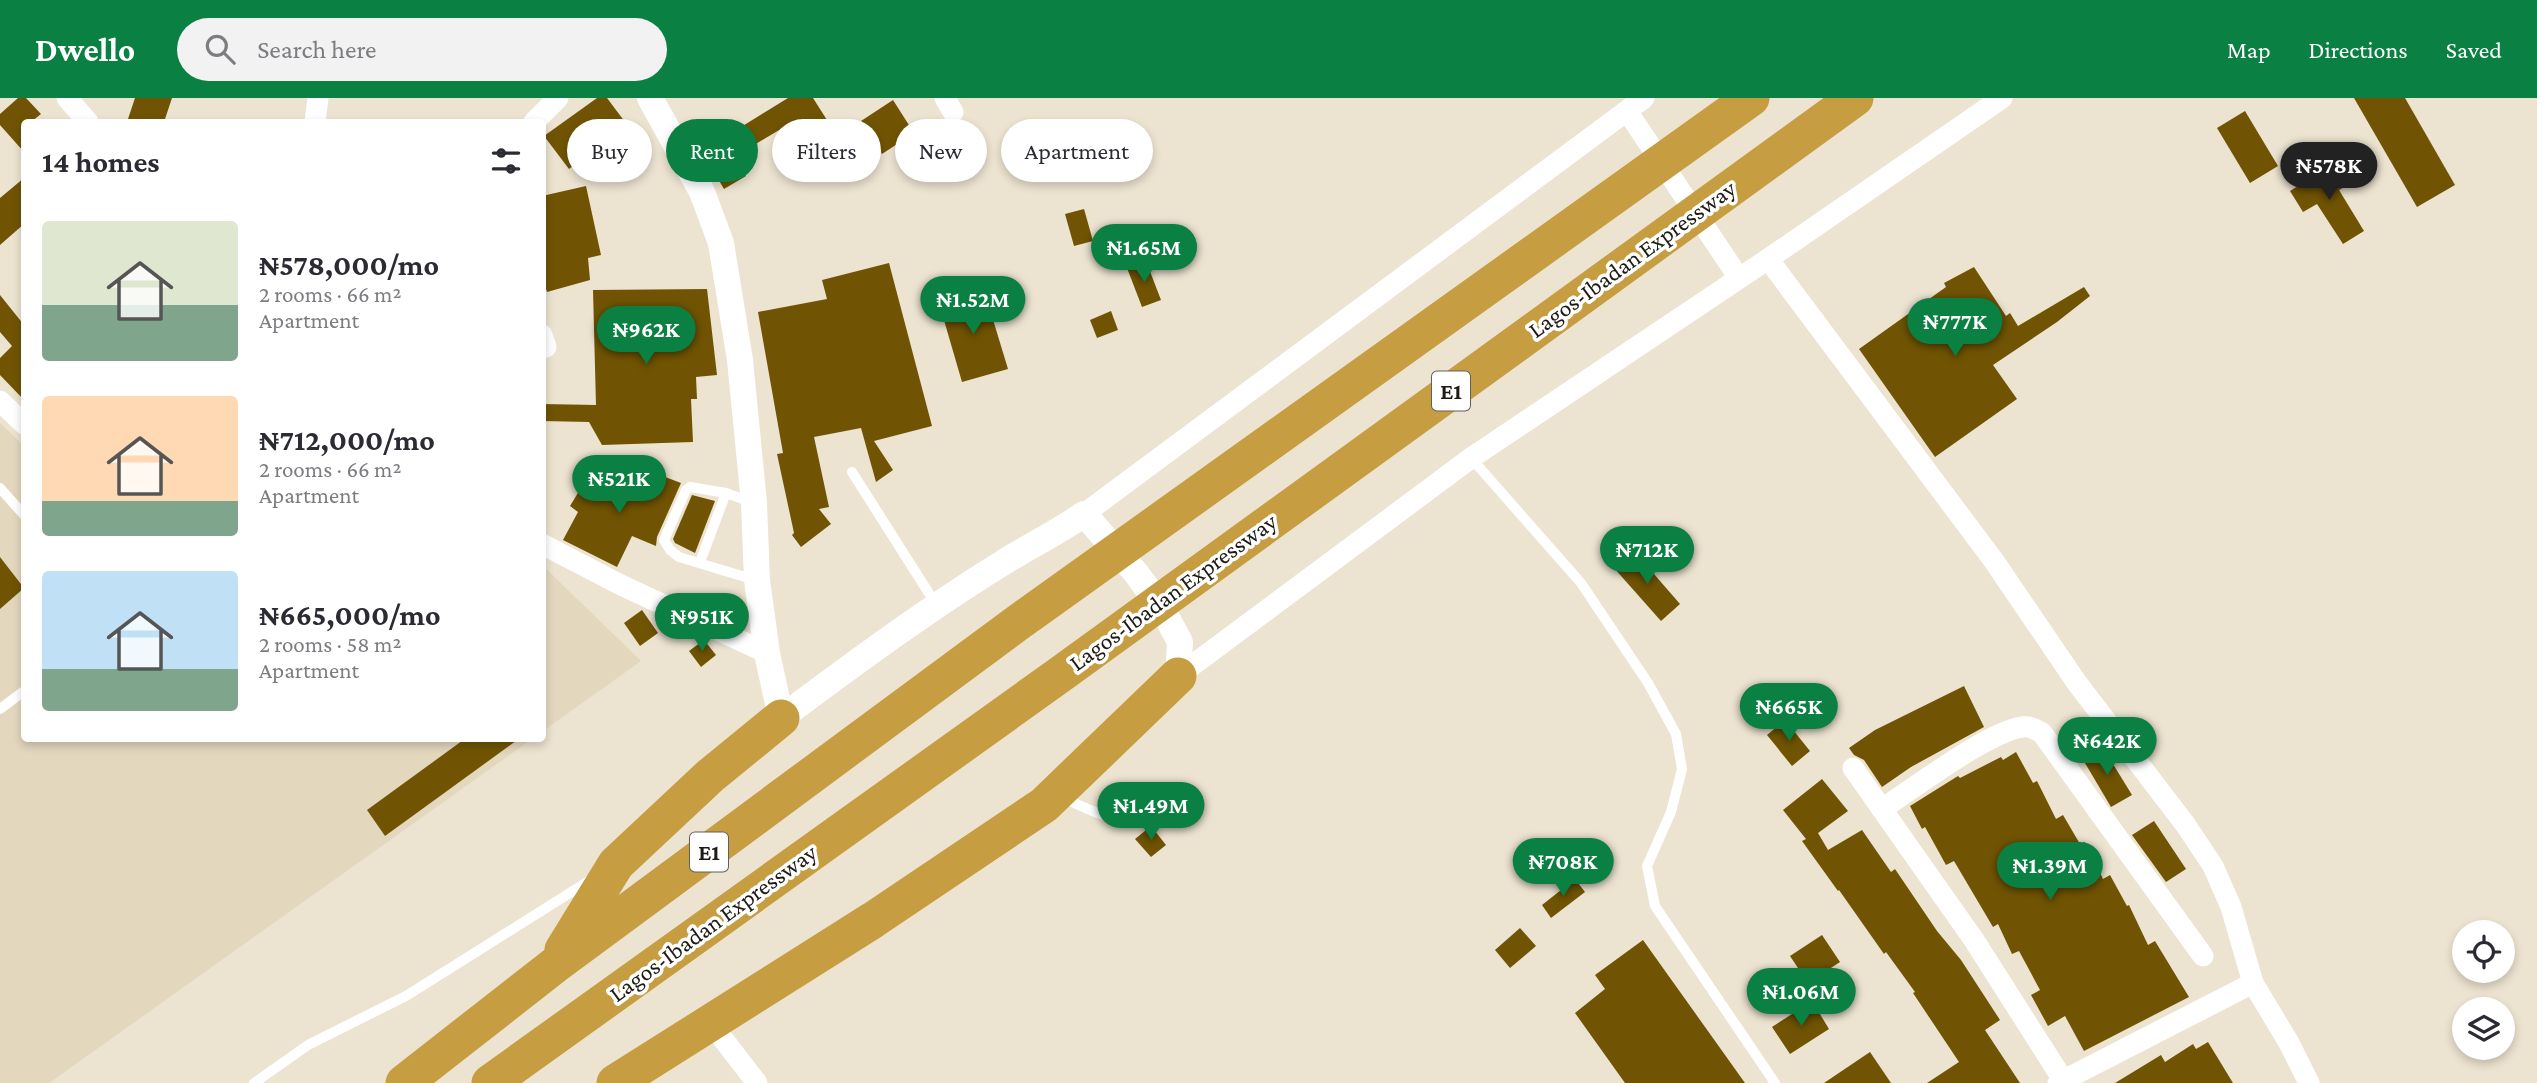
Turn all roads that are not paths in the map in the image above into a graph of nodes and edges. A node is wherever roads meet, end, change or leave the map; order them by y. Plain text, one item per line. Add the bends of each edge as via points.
1 (67, 98) edge
2 (318, 98) edge
3 (558, 98) edge
4 (650, 98) edge
5 (1644, 98) edge
6 (1751, 98) edge
7 (1995, 101) edge
8 (1849, 102) edge
9 (1627, 111) junction
10 (85, 119) edge
11 (315, 119) edge
12 (537, 119) edge
13 (1768, 259) junction
14 (1739, 278) junction
15 (0, 401) edge
16 (21, 420) edge
17 (1471, 457) junction
18 (852, 472) dead end
19 (0, 488) edge
20 (726, 493) junction
21 (754, 503) junction
22 (21, 512) edge
23 (1084, 514) junction
24 (546, 546) edge
25 (700, 562) junction
26 (757, 580) junction
27 (937, 607) junction
28 (766, 653) junction
29 (1178, 676) junction
30 (21, 693) edge
31 (0, 709) edge
32 (780, 718) junction
33 (1853, 768) dead end
34 (1056, 794) junction
35 (1882, 809) junction
36 (1158, 813) dead end
37 (616, 864) junction
38 (2203, 956) dead end
39 (555, 965) junction
40 (2253, 983) junction
41 (710, 1022) junction
42 (2062, 1082) edge
43 (254, 1083) edge
44 (404, 1083) edge
45 (490, 1083) edge
46 (615, 1083) edge
47 (757, 1083) edge
48 (1775, 1083) edge
49 (2309, 1083) edge

1 - 10 street
2 - 11 street
3 - 12 street
4 - 21 street via 702,192 722,243 740,360
5 - 9 street
6 - 39 highway, E1 via 1016,624
7 - 13 street
8 - 45 highway, Lagos-Ibadan Expressway / E1
9 - 14 street
9 - 23 street
13 - 14 street
13 - 40 street via 1994,561 2077,683 2206,856 2231,907
14 - 17 street
15 - 16 street
17 - 29 street
17 - 48 lane via 1581,583 1676,734 1682,769 1671,812 1647,866 1655,906
18 - 27 lane
19 - 22 lane
20 - 21 lane
20 - 25 lane
20 - 25 lane via 695,486 686,490 664,540 679,557
21 - 26 street
23 - 27 street
23 - 29 street via 1163,610 1180,642
24 - 28 street
25 - 26 lane
26 - 28 street
27 - 32 street
28 - 32 street
29 - 34 highway
30 - 31 lane
32 - 37 highway
33 - 35 street
34 - 36 lane via 1101,816 1123,820
34 - 41 highway via 873,920
35 - 38 street via 1983,743 2031,727 2042,733
35 - 42 street via 1975,940
37 - 39 highway
37 - 43 lane via 406,996 308,1045
39 - 44 highway, E1
40 - 42 street
40 - 49 street
41 - 46 highway
41 - 47 street

